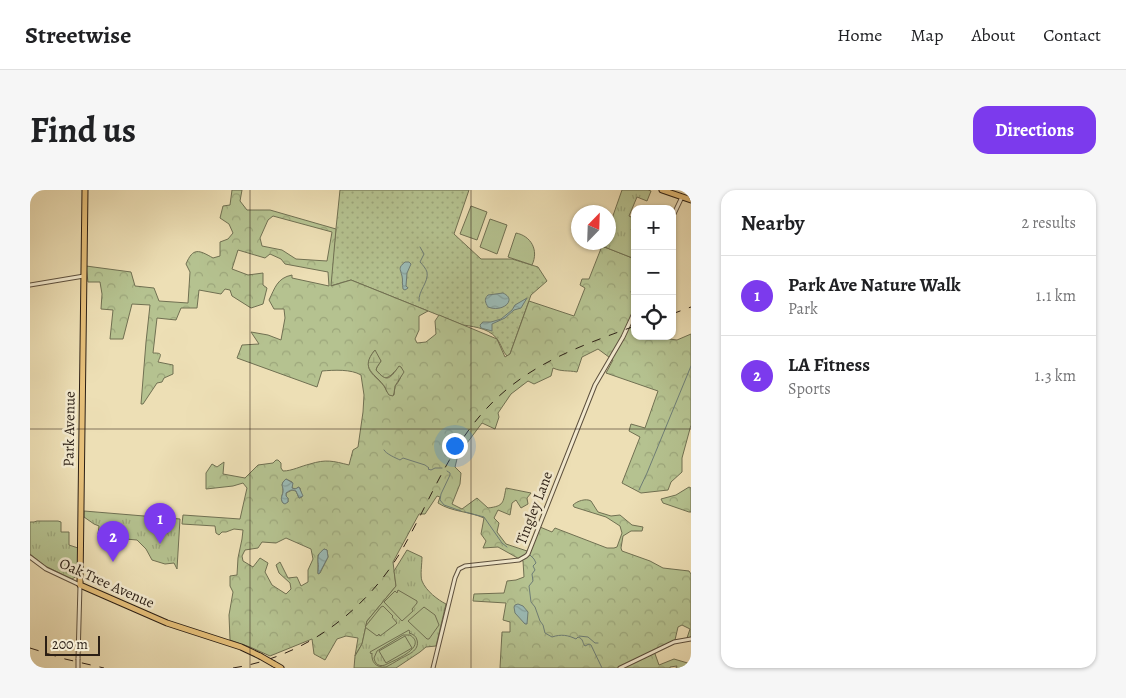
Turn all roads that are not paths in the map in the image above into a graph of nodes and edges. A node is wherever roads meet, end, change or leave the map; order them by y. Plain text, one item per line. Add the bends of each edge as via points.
1 (84, 190) edge
2 (662, 190) edge
3 (682, 197) junction
4 (691, 200) edge
5 (676, 210) edge
6 (84, 276) junction
7 (30, 285) edge
8 (631, 320) edge
9 (30, 557) edge
10 (80, 585) junction
11 (691, 639) edge
12 (78, 668) edge
13 (280, 668) edge
14 (433, 668) edge
15 (620, 668) edge

1 - 6 main road, Park Avenue
2 - 3 main road
3 - 4 main road
3 - 5 street
6 - 7 street
6 - 10 main road, Park Avenue
8 - 14 street, Tingley Lane via 595,385 528,554 519,560 459,569
9 - 10 street, Oak Tree Avenue via 46,569
10 - 12 street, Park Avenue, bridge
10 - 13 main road, Oak Tree Avenue, bridge via 177,627 241,647
11 - 15 street via 674,642

